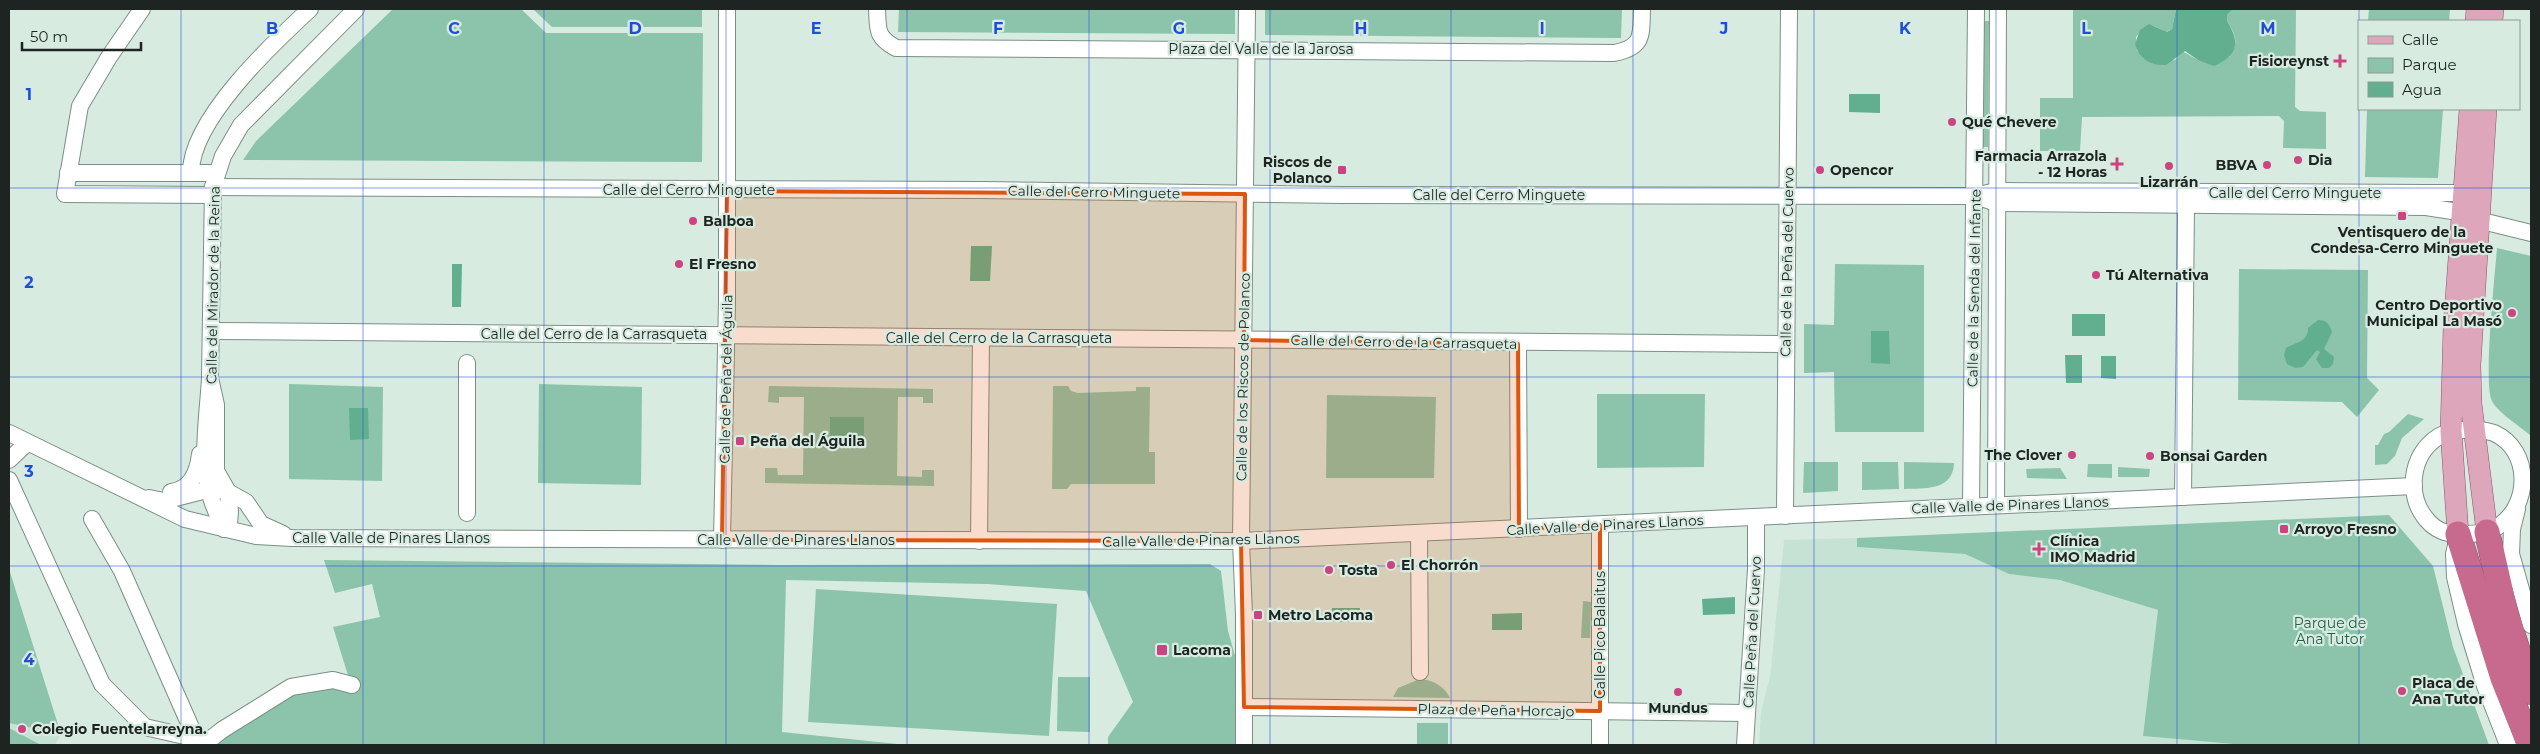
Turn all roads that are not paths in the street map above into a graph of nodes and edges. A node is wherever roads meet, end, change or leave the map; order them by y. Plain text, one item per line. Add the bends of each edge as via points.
1 (142, 9) edge
2 (310, 9) edge
3 (356, 9) edge
4 (728, 9) edge
5 (877, 9) edge
6 (1246, 9) edge
7 (1642, 9) edge
8 (1789, 9) edge
9 (1976, 9) edge
10 (1998, 9) edge
11 (1246, 50) junction
12 (2470, 110) edge
13 (2486, 110) edge
14 (68, 172) junction
15 (191, 172) junction
16 (214, 185) junction
17 (728, 191) junction
18 (1245, 194) junction
19 (1788, 196) junction
20 (1975, 196) junction
21 (1996, 197) junction
22 (2186, 206) junction
23 (2467, 209) junction
24 (2531, 233) edge
25 (211, 331) junction
26 (727, 336) junction
27 (981, 338) junction
28 (1244, 340) junction
29 (1518, 344) junction
30 (1786, 344) junction
31 (467, 363) dead end
32 (210, 378) junction
33 (2475, 429) junction
34 (2451, 431) junction
35 (9, 433) edge
36 (27, 443) junction
37 (9, 460) edge
38 (9, 480) edge
39 (2414, 486) junction
40 (208, 489) junction
41 (123, 490) junction
42 (228, 492) junction
43 (2183, 497) junction
44 (1996, 505) junction
45 (1971, 506) junction
46 (2518, 506) junction
47 (467, 513) dead end
48 (1785, 516) junction
49 (1756, 518) junction
50 (92, 519) dead end
51 (1600, 525) junction
52 (224, 529) junction
53 (1519, 529) junction
54 (2487, 532) junction
55 (1419, 534) junction
56 (2458, 534) junction
57 (292, 538) junction
58 (722, 540) junction
59 (979, 541) junction
60 (1241, 541) junction
61 (2531, 626) edge
62 (1420, 672) dead end
63 (352, 685) dead end
64 (2531, 692) edge
65 (1244, 707) junction
66 (1600, 711) junction
67 (1747, 712) junction
68 (202, 742) edge
69 (1244, 745) edge
70 (1600, 745) edge
71 (1745, 745) edge
72 (2508, 745) edge
73 (2530, 745) edge

1 - 14 street via 80,106
2 - 15 street via 216,109 195,144
3 - 16 street, Calle del Mirador de la Reina via 241,125
4 - 17 street, Calle de Peña del Águila
5 - 11 street, Plaza del Valle de la Jarosa via 879,34 896,48
6 - 11 street, Calle de los Riscos de Polanco
7 - 11 street, Plaza del Valle de la Jarosa via 1638,42 1634,48 1614,52
8 - 19 street, Calle de la Peña del Cuervo
9 - 20 street, Calle de la Senda del Infante
10 - 21 street, Calle de la Senda del Infante
11 - 18 street, Calle de los Riscos de Polanco
12 - 23 main road
13 - 23 main road
14 - 15 street, Calle del Cerro Minguete
14 - 16 street, Calle del Cerro Minguete via 65,194
15 - 16 street, Calle del Cerro Minguete
16 - 17 street, Calle del Cerro Minguete
16 - 25 street, Calle del Mirador de la Reina
17 - 18 street, Calle del Cerro Minguete
17 - 26 street, Calle de Peña del Águila
18 - 19 street, Calle del Cerro Minguete
18 - 28 street, Calle de los Riscos de Polanco
19 - 20 street, Calle del Cerro Minguete
19 - 30 street, Calle de la Peña del Cuervo
20 - 21 street, Calle del Cerro Minguete
20 - 45 street, Calle de la Senda del Infante
21 - 22 street, Calle del Cerro Minguete
21 - 23 street, Calle del Cerro Minguete
21 - 44 street, Calle de la Senda del Infante
22 - 23 street, Calle del Cerro Minguete
22 - 43 street
23 - 24 street, Calle del Cerro Minguete
23 - 33 main road via 2470,365
23 - 34 main road
25 - 26 street, Calle del Cerro de la Carrasqueta
25 - 32 street, Calle del Mirador de la Reina
26 - 27 street, Calle del Cerro de la Carrasqueta
26 - 58 street, Calle de Peña del Águila
27 - 28 street, Calle del Cerro de la Carrasqueta
27 - 59 street
28 - 29 street, Calle del Cerro de la Carrasqueta
28 - 60 street, Calle de los Riscos de Polanco
29 - 30 street, Calle del Cerro de la Carrasqueta
29 - 53 street
30 - 48 street, Calle de la Peña del Cuervo
31 - 47 street
32 - 40 street
32 - 41 street via 204,401 198,472 188,484 174,492
32 - 42 street, Calle del Mirador de la Reina via 216,405 216,471
33 - 34 street
33 - 46 street via 2494,433 2518,459 2523,480
33 - 54 main road
34 - 39 street via 2424,450 2416,464
34 - 56 main road
35 - 36 street, Calle Valle de Pinares Llanos
36 - 37 street
36 - 41 street, Calle Valle de Pinares Llanos
38 - 68 street via 102,684 145,727
39 - 43 street, Calle Valle de Pinares Llanos
39 - 56 street via 2419,511 2433,527
40 - 41 street via 164,502
40 - 42 street
40 - 52 street
41 - 52 street, Calle Valle de Pinares Llanos via 185,519
42 - 52 street via 229,524
42 - 57 street via 246,502 261,524
43 - 44 street, Calle Valle de Pinares Llanos
44 - 45 street, Calle Valle de Pinares Llanos
45 - 48 street, Calle Valle de Pinares Llanos
46 - 54 street via 2498,527
46 - 61 street via 2512,529 2511,554
48 - 49 street, Calle Valle de Pinares Llanos
49 - 51 street, Calle Valle de Pinares Llanos
49 - 67 street, Calle Peña del Cuervo
50 - 68 street via 122,571
51 - 53 street, Calle Valle de Pinares Llanos
51 - 66 street, Calle Pico Balaitus
52 - 57 street, Calle Valle de Pinares Llanos via 256,536
53 - 55 street, Calle Valle de Pinares Llanos
54 - 56 street
54 - 64 highway via 2504,611
55 - 60 street, Calle Valle de Pinares Llanos
55 - 62 street
56 - 72 street via 2454,569 2462,608 2485,686
56 - 73 highway via 2503,678
57 - 58 street, Calle Valle de Pinares Llanos
58 - 59 street, Calle Valle de Pinares Llanos
59 - 60 street, Calle Valle de Pinares Llanos
60 - 65 street, Calle de los Riscos de Polanco
63 - 68 street via 333,680 291,687
65 - 66 street, Plaza de Peña Horcajo
65 - 69 street, Calle de los Riscos de Polanco
66 - 67 street, Plaza de Peña Horcajo
66 - 70 street, Calle Pico Balaitus
67 - 71 street, Calle Peña del Cuervo

